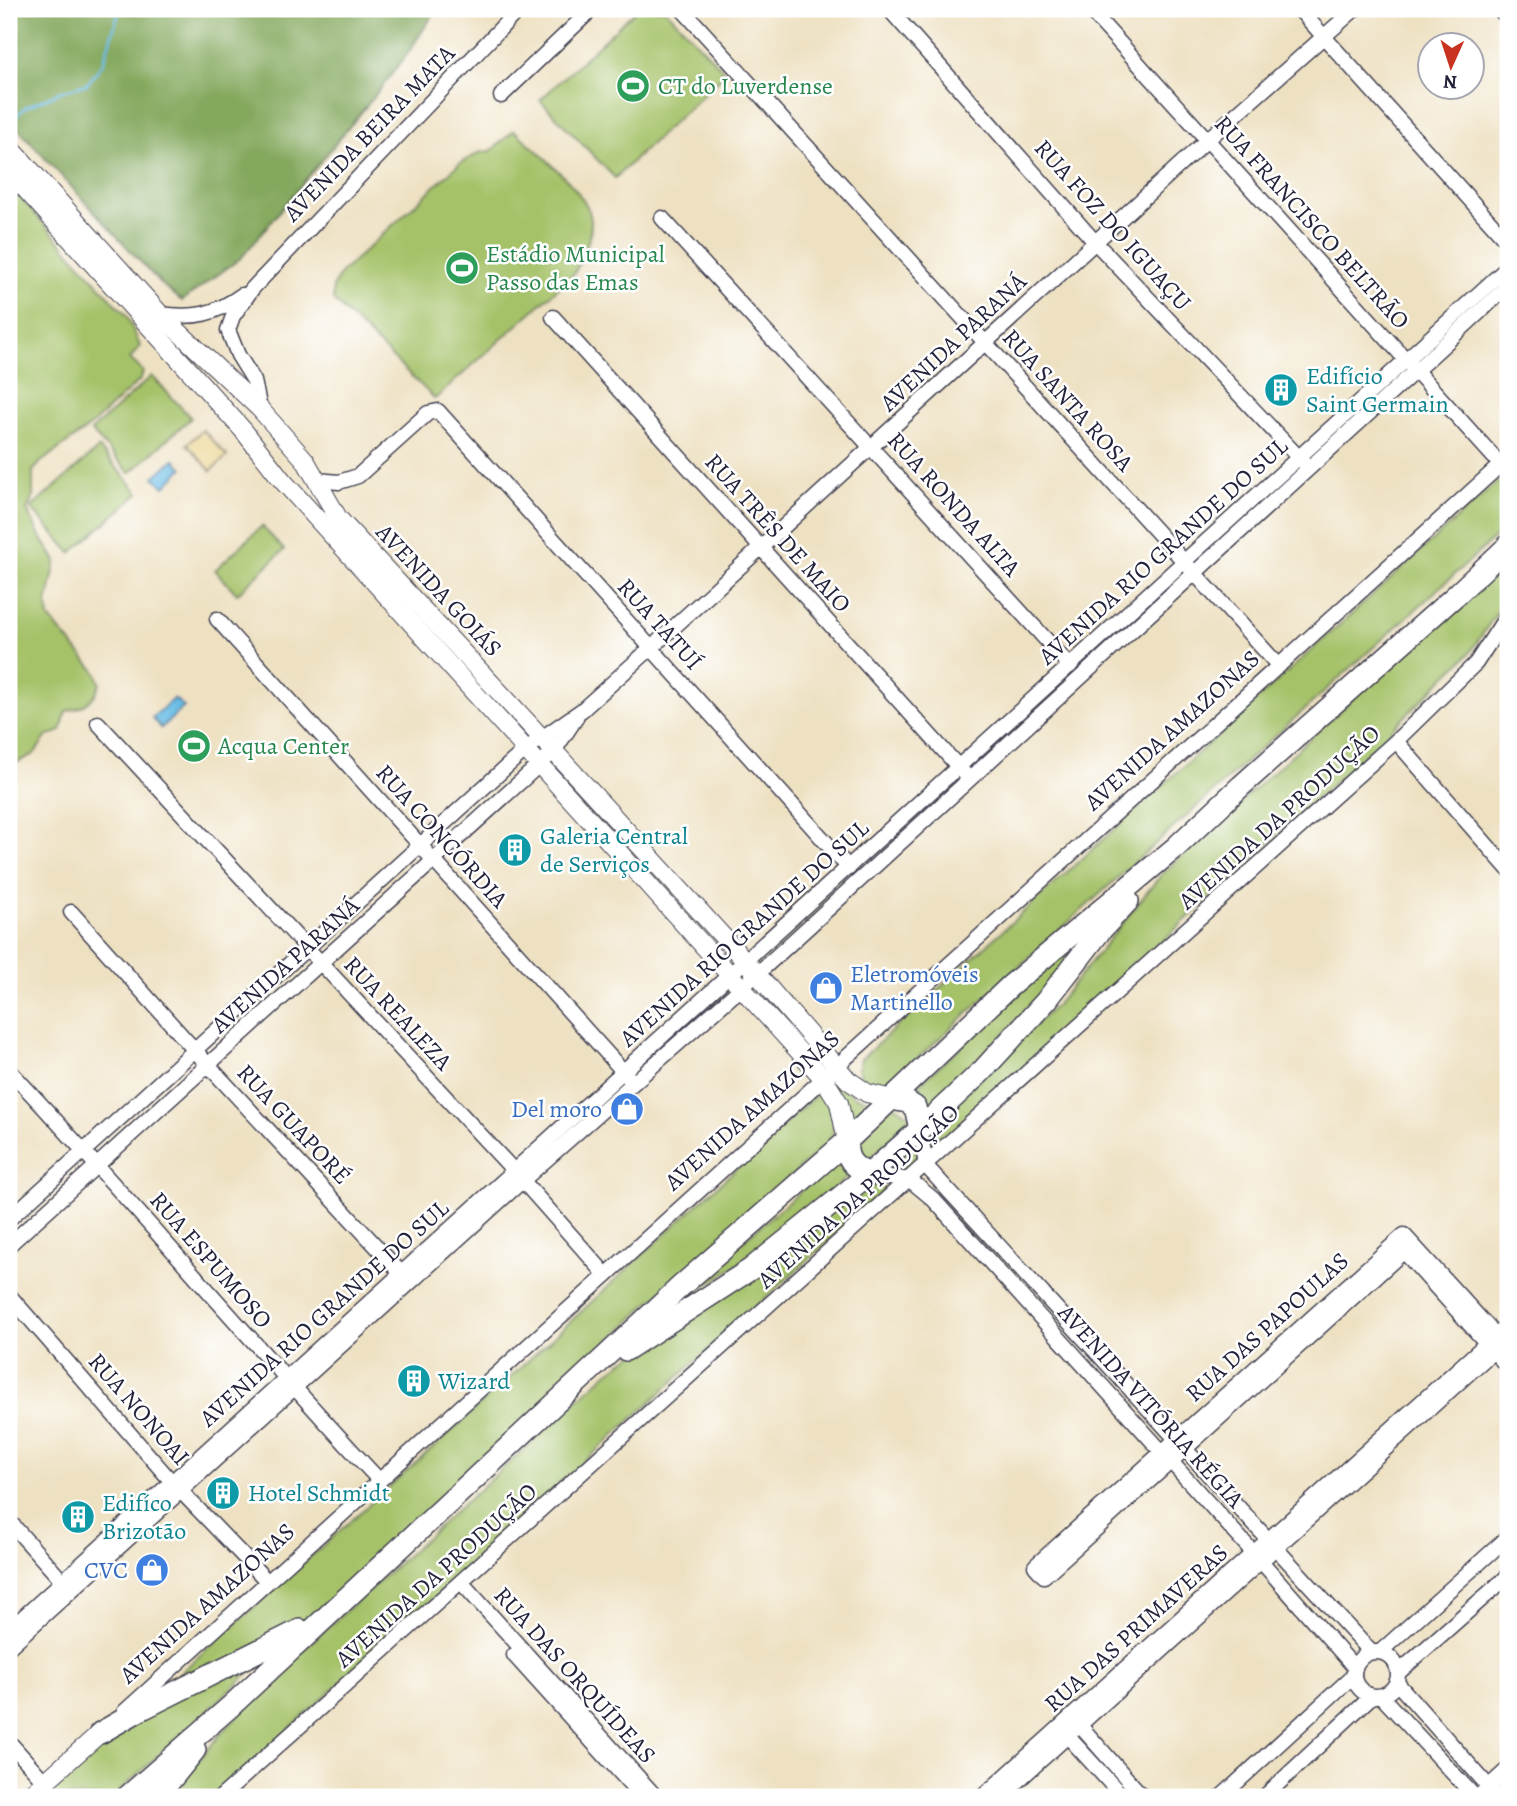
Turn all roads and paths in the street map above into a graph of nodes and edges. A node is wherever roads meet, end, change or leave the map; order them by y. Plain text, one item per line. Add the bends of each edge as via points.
1 (519, 9) edge
2 (592, 9) edge
3 (682, 9) edge
4 (888, 9) edge
5 (1089, 9) edge
6 (1299, 9) edge
7 (1355, 9) edge
8 (1499, 9) edge
9 (1508, 18) edge
10 (1325, 37) junction
11 (501, 96) dead end
12 (1207, 140) junction
13 (9, 146) edge
14 (9, 171) edge
15 (662, 218) dead end
16 (1095, 242) junction
17 (1508, 242) edge
18 (1508, 267) edge
19 (1508, 286) edge
20 (252, 289) junction
21 (160, 314) junction
22 (552, 317) dead end
23 (986, 343) junction
24 (1411, 365) junction
25 (263, 412) junction
26 (243, 430) junction
27 (871, 448) junction
28 (1505, 462) edge
29 (1304, 463) junction
30 (317, 480) junction
31 (292, 491) junction
32 (1508, 545) edge
33 (760, 548) junction
34 (1190, 568) junction
35 (1508, 614) edge
36 (217, 619) dead end
37 (651, 648) junction
38 (1070, 666) junction
39 (1279, 666) junction
40 (582, 710) junction
41 (98, 723) dead end
42 (541, 737) junction
43 (1396, 741) junction
44 (526, 749) junction
45 (554, 751) junction
46 (540, 764) junction
47 (959, 767) junction
48 (969, 779) junction
49 (419, 846) junction
50 (1176, 847) junction
51 (433, 861) junction
52 (849, 868) junction
53 (1508, 869) edge
54 (71, 912) dead end
55 (308, 947) junction
56 (744, 960) junction
57 (321, 962) junction
58 (757, 974) junction
59 (736, 979) junction
60 (194, 1049) junction
61 (208, 1065) junction
62 (9, 1070) edge
63 (830, 1073) junction
64 (628, 1078) junction
65 (892, 1099) junction
66 (920, 1129) junction
67 (847, 1141) junction
68 (84, 1150) junction
69 (97, 1165) junction
70 (926, 1166) junction
71 (869, 1174) junction
72 (518, 1177) junction
73 (910, 1180) junction
74 (9, 1219) edge
75 (9, 1245) edge
76 (401, 1273) junction
77 (606, 1275) junction
78 (9, 1295) edge
79 (1508, 1324) edge
80 (1499, 1343) edge
81 (1508, 1367) edge
82 (580, 1380) junction
83 (289, 1383) junction
84 (1181, 1443) junction
85 (1166, 1457) junction
86 (379, 1480) junction
87 (177, 1486) junction
88 (9, 1521) edge
89 (1508, 1537) edge
90 (1271, 1543) junction
91 (1257, 1556) junction
92 (1039, 1571) dead end
93 (1508, 1576) edge
94 (63, 1581) junction
95 (267, 1581) junction
96 (457, 1586) junction
97 (321, 1620) junction
98 (9, 1630) edge
99 (9, 1647) edge
100 (1375, 1652) junction
101 (1354, 1671) junction
102 (1398, 1678) junction
103 (1376, 1696) junction
104 (232, 1705) junction
105 (1076, 1721) junction
106 (1065, 1732) junction
107 (100, 1733) junction
108 (9, 1742) edge
109 (1508, 1769) edge
110 (46, 1782) junction
111 (1508, 1787) edge
112 (646, 1795) edge
113 (1496, 1795) edge
114 (28, 1797) edge
115 (127, 1797) edge
116 (157, 1797) edge
117 (221, 1797) edge
118 (982, 1797) edge
119 (1000, 1797) edge
120 (1123, 1797) edge
121 (1143, 1797) edge
122 (1221, 1797) edge
123 (1264, 1797) edge
124 (1476, 1797) edge

1 - 20 street, AVENIDA BEIRA MATA
2 - 11 street
3 - 23 street, RUA SANTA ROSA
4 - 16 street, RUA FOZ DO IGUAÇU
5 - 12 street, RUA FRANCISCO BELTRÃO
6 - 10 street
7 - 10 street, AVENIDA PARANÁ
8 - 9 street
10 - 12 street, AVENIDA PARANÁ
10 - 17 street
12 - 16 street, AVENIDA PARANÁ
12 - 24 street, RUA FRANCISCO BELTRÃO
13 - 21 main road, AVENIDA GOIÁS
14 - 26 main road, AVENIDA GOIÁS
15 - 27 street, RUA RONDA ALTA
16 - 23 street, AVENIDA PARANÁ
16 - 29 street, RUA FOZ DO IGUAÇU
18 - 24 street, AVENIDA RIO GRANDE DO SUL
19 - 24 street, AVENIDA RIO GRANDE DO SUL
20 - 21 street, AVENIDA BEIRA MATA via 203,315
20 - 25 street, AVENIDA BEIRA MATA via 228,330 254,381
21 - 25 main road, AVENIDA GOIÁS
22 - 33 street, RUA TRÊS DE MAIO
23 - 27 street, AVENIDA PARANÁ
23 - 34 street, RUA SANTA ROSA
24 - 28 street, RUA FRANCISCO BELTRÃO
24 - 29 street, AVENIDA RIO GRANDE DO SUL
25 - 26 main road
25 - 30 main road, AVENIDA GOIÁS
26 - 31 main road, AVENIDA GOIÁS
27 - 33 street, AVENIDA PARANÁ
27 - 38 street, RUA RONDA ALTA
28 - 39 street, AVENIDA AMAZONAS
29 - 34 street, AVENIDA RIO GRANDE DO SUL
30 - 31 main road via 309,488
30 - 37 street, RUA TATUÍ via 340,482 358,476 428,413 438,411
30 - 42 main road, AVENIDA GOIÁS via 338,518
31 - 44 main road, AVENIDA GOIÁS
32 - 50 highway
33 - 37 street, AVENIDA PARANÁ
33 - 47 street, RUA TRÊS DE MAIO
34 - 38 street, AVENIDA RIO GRANDE DO SUL
34 - 39 street, RUA SANTA ROSA
34 - 48 street, AVENIDA RIO GRANDE DO SUL
35 - 43 street, AVENIDA DA PRODUÇÃO via 1476,663
36 - 49 street, RUA CONCÓRDIA
37 - 40 street, AVENIDA PARANÁ
37 - 52 street, RUA TATUÍ
38 - 47 street, AVENIDA RIO GRANDE DO SUL
39 - 63 street, AVENIDA AMAZONAS
40 - 42 street, AVENIDA PARANÁ
40 - 45 street, AVENIDA PARANÁ
41 - 55 street, RUA REALEZA
42 - 44 street, AVENIDA PARANÁ
42 - 45 main road, AVENIDA GOIÁS
43 - 53 street
43 - 70 street, AVENIDA DA PRODUÇÃO
44 - 46 main road, AVENIDA GOIÁS
44 - 49 street, AVENIDA PARANÁ
45 - 46 street, AVENIDA PARANÁ
45 - 56 main road, AVENIDA GOIÁS
46 - 51 street, AVENIDA PARANÁ
46 - 59 main road, AVENIDA GOIÁS
47 - 48 street, RUA TRÊS DE MAIO
47 - 52 street, AVENIDA RIO GRANDE DO SUL
48 - 58 street, AVENIDA RIO GRANDE DO SUL
49 - 51 street, RUA CONCÓRDIA
49 - 55 street, AVENIDA PARANÁ
50 - 65 highway via 1010,986
50 - 66 highway via 1101,930 1046,1001
51 - 57 street, AVENIDA PARANÁ
51 - 64 street, RUA CONCÓRDIA
52 - 56 street, AVENIDA RIO GRANDE DO SUL
54 - 60 street, RUA GUAPORÉ
55 - 57 street, RUA REALEZA
55 - 60 street, AVENIDA PARANÁ
56 - 58 main road, AVENIDA GOIÁS
56 - 59 street, AVENIDA RIO GRANDE DO SUL
57 - 61 street, AVENIDA PARANÁ
57 - 72 street, RUA REALEZA
58 - 59 street, AVENIDA RIO GRANDE DO SUL
58 - 63 main road, AVENIDA GOIÁS
59 - 63 main road, AVENIDA GOIÁS
59 - 64 street, AVENIDA RIO GRANDE DO SUL
60 - 61 street, RUA GUAPORÉ
60 - 68 street, AVENIDA PARANÁ
61 - 69 street, AVENIDA PARANÁ
61 - 76 street, RUA GUAPORÉ
62 - 68 street, RUA ESPUMOSO
63 - 65 main road via 867,1093
63 - 67 main road
63 - 77 street, AVENIDA AMAZONAS
64 - 72 street, AVENIDA RIO GRANDE DO SUL
65 - 66 highway via 915,1107
65 - 67 highway
66 - 70 street
66 - 71 highway
67 - 71 highway via 849,1161
67 - 82 highway
68 - 69 street, RUA ESPUMOSO
68 - 74 street, AVENIDA PARANÁ
69 - 75 street, AVENIDA PARANÁ
69 - 83 street, RUA ESPUMOSO
70 - 73 street, AVENIDA DA PRODUÇÃO
70 - 84 street, AVENIDA VITÓRIA RÉGIA
71 - 73 street
71 - 82 highway via 751,1269
72 - 76 street, AVENIDA RIO GRANDE DO SUL
72 - 77 street, RUA REALEZA
72 - 83 street, AVENIDA RIO GRANDE DO SUL
73 - 85 street, AVENIDA VITÓRIA RÉGIA via 933,1199
73 - 96 street, AVENIDA DA PRODUÇÃO
76 - 83 street, AVENIDA RIO GRANDE DO SUL
77 - 86 street, AVENIDA AMAZONAS
78 - 87 street, RUA NONOAI
79 - 80 street, RUA DAS PRIMAVERAS
80 - 81 street
80 - 84 street, RUA DAS PAPOULAS via 1404,1243
80 - 90 street, RUA DAS PRIMAVERAS
82 - 97 highway
83 - 86 street, RUA ESPUMOSO
83 - 87 street, AVENIDA RIO GRANDE DO SUL
84 - 85 street, RUA DAS PAPOULAS
84 - 90 street, AVENIDA VITÓRIA RÉGIA
85 - 91 street, AVENIDA VITÓRIA RÉGIA
85 - 92 street, RUA DAS PAPOULAS
86 - 95 street, AVENIDA AMAZONAS
87 - 94 street, AVENIDA RIO GRANDE DO SUL
87 - 95 street, RUA NONOAI
87 - 99 street, AVENIDA RIO GRANDE DO SUL
88 - 94 street
89 - 100 street
90 - 91 street, RUA DAS PRIMAVERAS
90 - 100 street, AVENIDA VITÓRIA RÉGIA
91 - 101 street, AVENIDA VITÓRIA RÉGIA
91 - 105 street, RUA DAS PRIMAVERAS
93 - 102 street
94 - 98 street, AVENIDA RIO GRANDE DO SUL
95 - 107 street, AVENIDA AMAZONAS
96 - 112 street, RUA DAS ORQUÍDEAS
96 - 117 street, AVENIDA DA PRODUÇÃO
97 - 104 highway
97 - 107 highway
100 - 101 street via 1363,1656
100 - 102 street via 1394,1661
101 - 103 street via 1358,1688
101 - 122 street
102 - 103 street via 1393,1689
102 - 113 street
103 - 123 street
103 - 124 street
104 - 115 highway
104 - 116 highway
105 - 106 street, RUA DAS PRIMAVERAS
105 - 121 street
106 - 118 street, RUA DAS PRIMAVERAS
106 - 119 street, RUA DAS PRIMAVERAS
106 - 120 street
107 - 110 main road, AVENIDA AMAZONAS
108 - 110 street
109 - 113 street
110 - 114 main road, AVENIDA AMAZONAS
111 - 113 street
113 - 124 street

